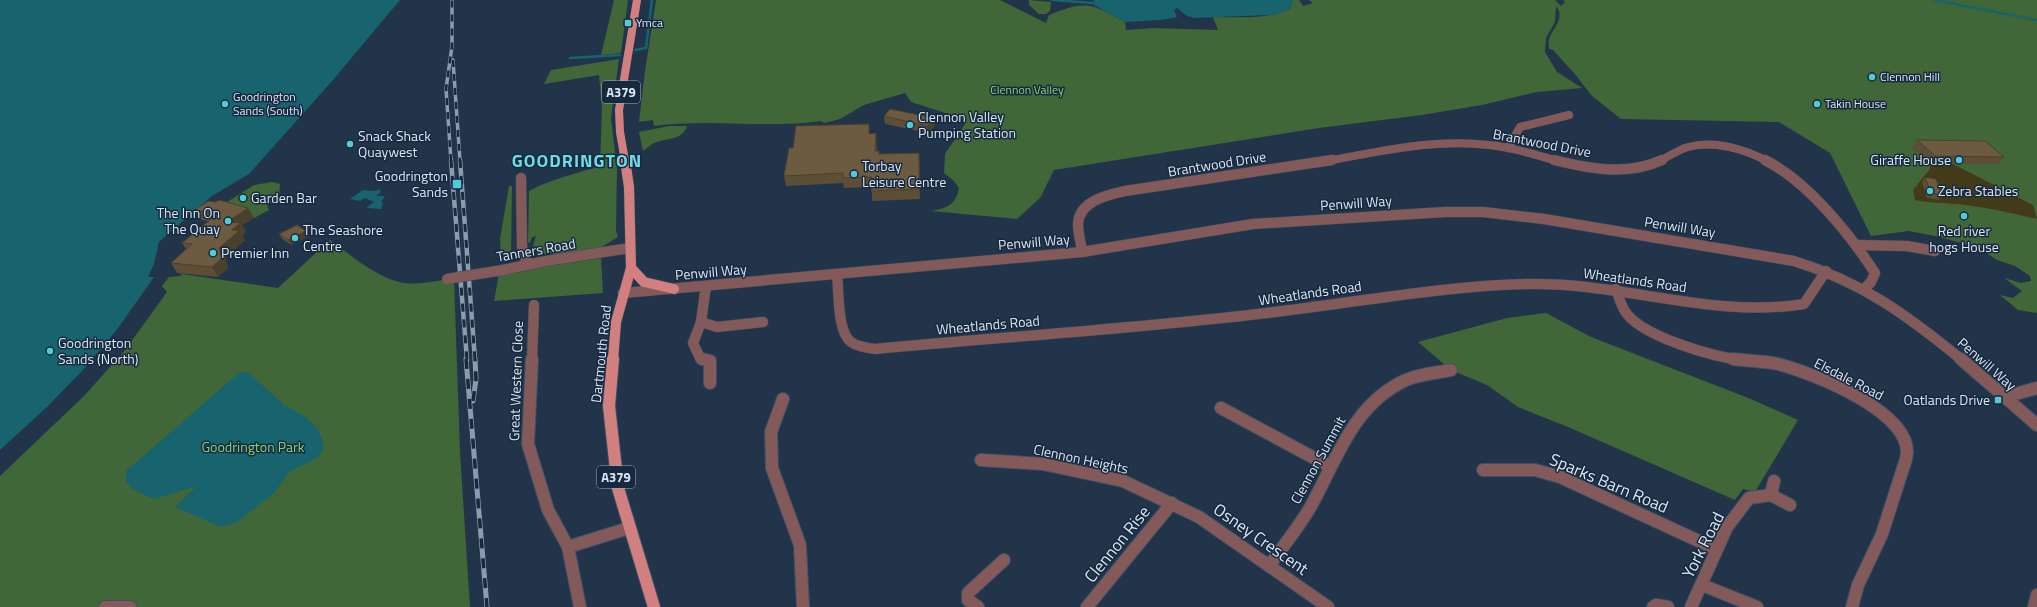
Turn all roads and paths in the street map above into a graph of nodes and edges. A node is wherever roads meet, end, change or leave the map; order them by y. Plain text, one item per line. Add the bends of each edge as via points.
1 (637, 0) edge
2 (1569, 115) dead end
3 (1508, 148) junction
4 (521, 178) dead end
5 (1857, 245) junction
6 (630, 248) junction
7 (1935, 251) dead end
8 (1082, 252) junction
9 (530, 264) junction
10 (631, 268) junction
11 (1826, 271) junction
12 (837, 274) junction
13 (447, 279) dead end
14 (706, 286) junction
15 (674, 289) junction
16 (1616, 289) junction
17 (1864, 289) junction
18 (623, 293) junction
19 (534, 305) dead end
20 (701, 322) junction
21 (763, 322) dead end
22 (1451, 370) dead end
23 (710, 383) dead end
24 (2037, 388) edge
25 (2005, 397) junction
26 (783, 399) dead end
27 (1220, 408) dead end
28 (2037, 425) edge
29 (981, 460) dead end
30 (1329, 466) junction
31 (1484, 470) dead end
32 (1774, 481) dead end
33 (1771, 495) junction
34 (1172, 503) junction
35 (1790, 505) dead end
36 (629, 528) junction
37 (568, 547) junction
38 (1716, 549) junction
39 (1004, 560) dead end
40 (1269, 566) junction
41 (1702, 585) junction
42 (2037, 595) edge
43 (105, 607) edge
44 (130, 607) edge
45 (580, 607) edge
46 (654, 607) edge
47 (803, 607) edge
48 (978, 607) edge
49 (1087, 607) edge
50 (1328, 607) edge
51 (1654, 607) edge
52 (1668, 607) edge
53 (1691, 607) edge
54 (1757, 607) edge
55 (1852, 607) edge
56 (2034, 607) edge

1 - 6 main road, Dartmouth Road / A379 via 619,110 629,187
2 - 3 street via 1520,127
3 - 5 street, Brantwood Drive via 1582,165 1624,170 1641,169 1698,145 1718,145 1741,150 1760,156 1786,173
3 - 8 street, Brantwood Drive via 1451,143 1422,146 1104,196 1090,204 1081,214 1078,223
4 - 9 street via 522,247
5 - 7 street via 1907,246
5 - 17 street, Brantwood Drive via 1875,274
6 - 9 street, Tanners Road
6 - 10 main road, Dartmouth Road / A379
8 - 11 street, Penwill Way via 1253,224 1483,212 1544,219 1722,248 1794,261
8 - 12 street, Penwill Way
9 - 13 street, Tanners Road, bridge
10 - 15 main road via 636,277 650,284
10 - 18 main road, Dartmouth Road / A379
11 - 16 street, Wheatlands Road via 1804,304 1780,308 1718,306
11 - 17 street, Penwill Way
12 - 14 street, Penwill Way
12 - 16 street, Wheatlands Road via 842,330 852,343 863,348 875,349 1223,318 1482,286 1531,284
14 - 15 street, Penwill Way
14 - 20 street
15 - 18 street, Penwill Way
16 - 55 street, Elsdale Road via 1627,315 1638,324 1710,355 1778,364 1812,375 1866,402 1900,430 1908,448 1903,468 1874,552 1853,598
17 - 25 street, Penwill Way via 1909,318
18 - 36 main road, Dartmouth Road / A379 via 616,322 610,406 618,488
19 - 37 street, Great Western Close via 528,444 548,510
20 - 21 street via 717,327
20 - 23 street via 694,343 700,358 710,362
22 - 30 street, Clennon Summit via 1408,380 1382,394 1364,408
24 - 25 street
25 - 28 street, Penwill Way
26 - 47 street via 771,432 772,468 800,545
27 - 30 street
29 - 34 street, Clennon Heights via 1043,464 1098,475 1123,481
30 - 40 street, Clennon Summit via 1310,507
31 - 38 street, Sparks Barn Road via 1535,470 1560,477
32 - 33 street
33 - 35 street
33 - 38 street, York Road via 1749,498 1727,527
34 - 40 street, Osney Crescent via 1199,517
34 - 49 street, Clennon Rise
36 - 37 street
36 - 46 main road, Dartmouth Road / A379
37 - 45 street, Great Western Close
38 - 41 street, York Road
39 - 48 street via 968,593 968,600
40 - 50 street, Osney Crescent
41 - 53 street, York Road
41 - 54 street
42 - 56 street
43 - 44 street
51 - 52 street

